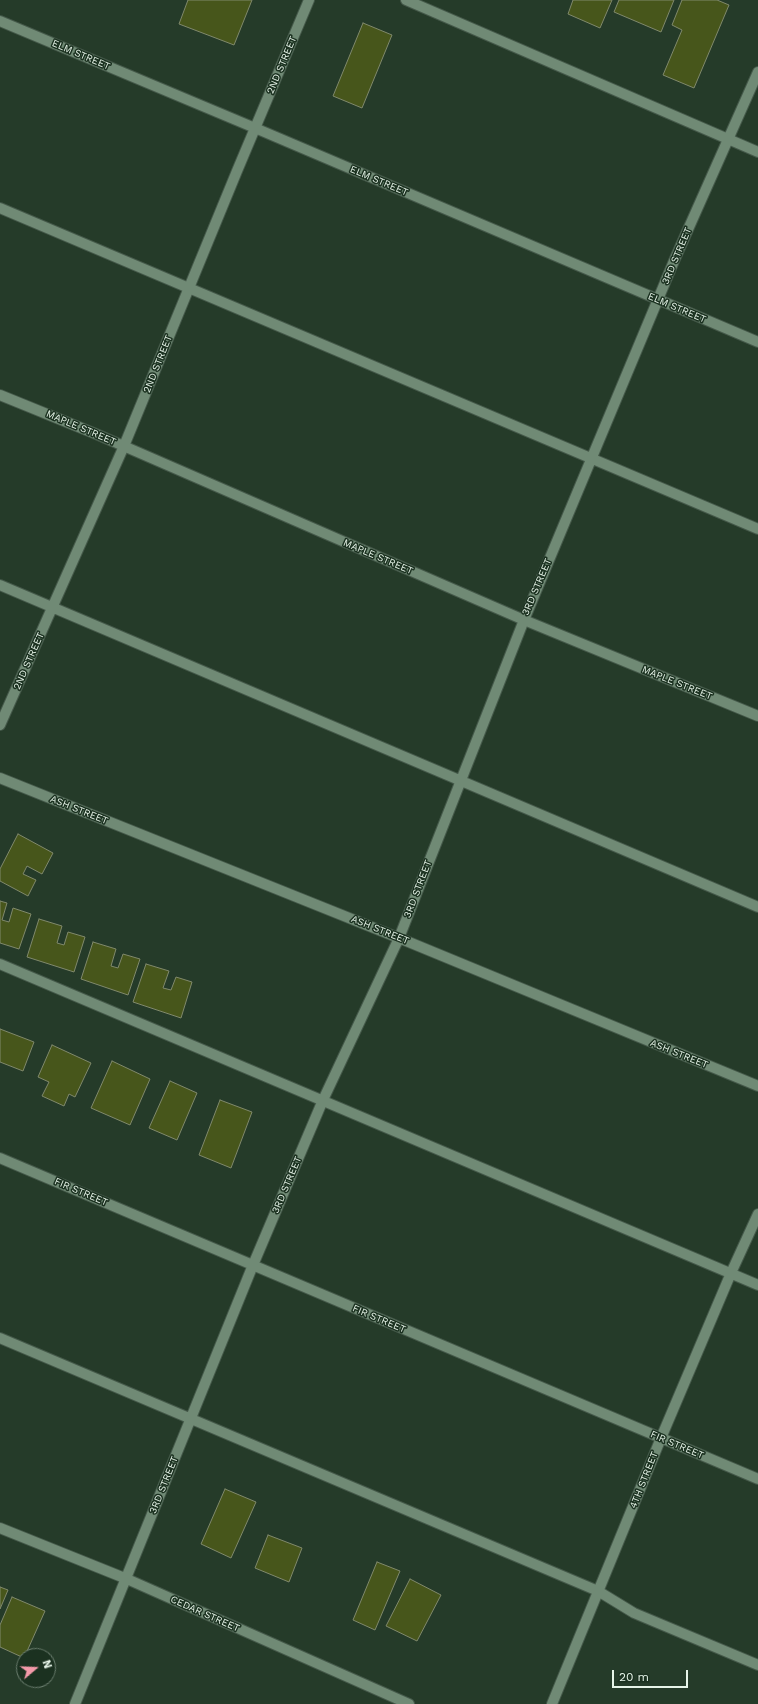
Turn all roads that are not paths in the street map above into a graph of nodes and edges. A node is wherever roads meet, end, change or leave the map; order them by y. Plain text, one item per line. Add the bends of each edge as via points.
1 (309, 0) edge
2 (406, 0) edge
3 (0, 21) edge
4 (758, 72) edge
5 (255, 128) junction
6 (728, 139) junction
7 (758, 152) edge
8 (0, 208) edge
9 (190, 288) junction
10 (658, 300) junction
11 (758, 342) edge
12 (0, 395) edge
13 (124, 446) junction
14 (592, 458) junction
15 (758, 529) edge
16 (0, 584) edge
17 (53, 606) junction
18 (524, 620) junction
19 (758, 716) edge
20 (0, 725) edge
21 (0, 778) edge
22 (460, 781) junction
23 (758, 907) edge
24 (399, 938) junction
25 (0, 964) edge
26 (758, 1086) edge
27 (323, 1100) junction
28 (0, 1158) edge
29 (758, 1214) edge
30 (252, 1265) junction
31 (731, 1273) junction
32 (758, 1285) edge
33 (0, 1338) edge
34 (191, 1419) junction
35 (661, 1438) junction
36 (758, 1479) edge
37 (0, 1528) edge
38 (127, 1579) junction
39 (598, 1591) junction
40 (758, 1665) edge
41 (75, 1704) edge
42 (409, 1704) edge
43 (552, 1704) edge

1 - 5 street, 2ND STREET
2 - 6 street
3 - 5 street, ELM STREET
4 - 6 street, 3RD STREET
5 - 9 street, 2ND STREET
5 - 10 street, ELM STREET
6 - 7 street
6 - 10 street, 3RD STREET
8 - 9 street
9 - 13 street, 2ND STREET
9 - 14 street
10 - 11 street, ELM STREET
10 - 14 street, 3RD STREET
12 - 13 street, MAPLE STREET
13 - 17 street, 2ND STREET
13 - 18 street, MAPLE STREET
14 - 15 street
14 - 18 street, 3RD STREET
16 - 17 street
17 - 20 street, 2ND STREET
17 - 22 street
18 - 19 street, MAPLE STREET
18 - 22 street, 3RD STREET
21 - 24 street, ASH STREET
22 - 23 street
22 - 24 street, 3RD STREET
24 - 26 street, ASH STREET
24 - 27 street, 3RD STREET
25 - 27 street
27 - 30 street, 3RD STREET
27 - 31 street
28 - 30 street, FIR STREET
29 - 31 street, 4TH STREET
30 - 34 street, 3RD STREET
30 - 35 street, FIR STREET
31 - 32 street
31 - 35 street, 4TH STREET
33 - 34 street
34 - 38 street, 3RD STREET
34 - 39 street
35 - 36 street, FIR STREET
35 - 39 street, 4TH STREET
37 - 38 street, CEDAR STREET
38 - 41 street, 3RD STREET
38 - 42 street, CEDAR STREET
39 - 40 street via 634,1612
39 - 43 street, 4TH STREET

